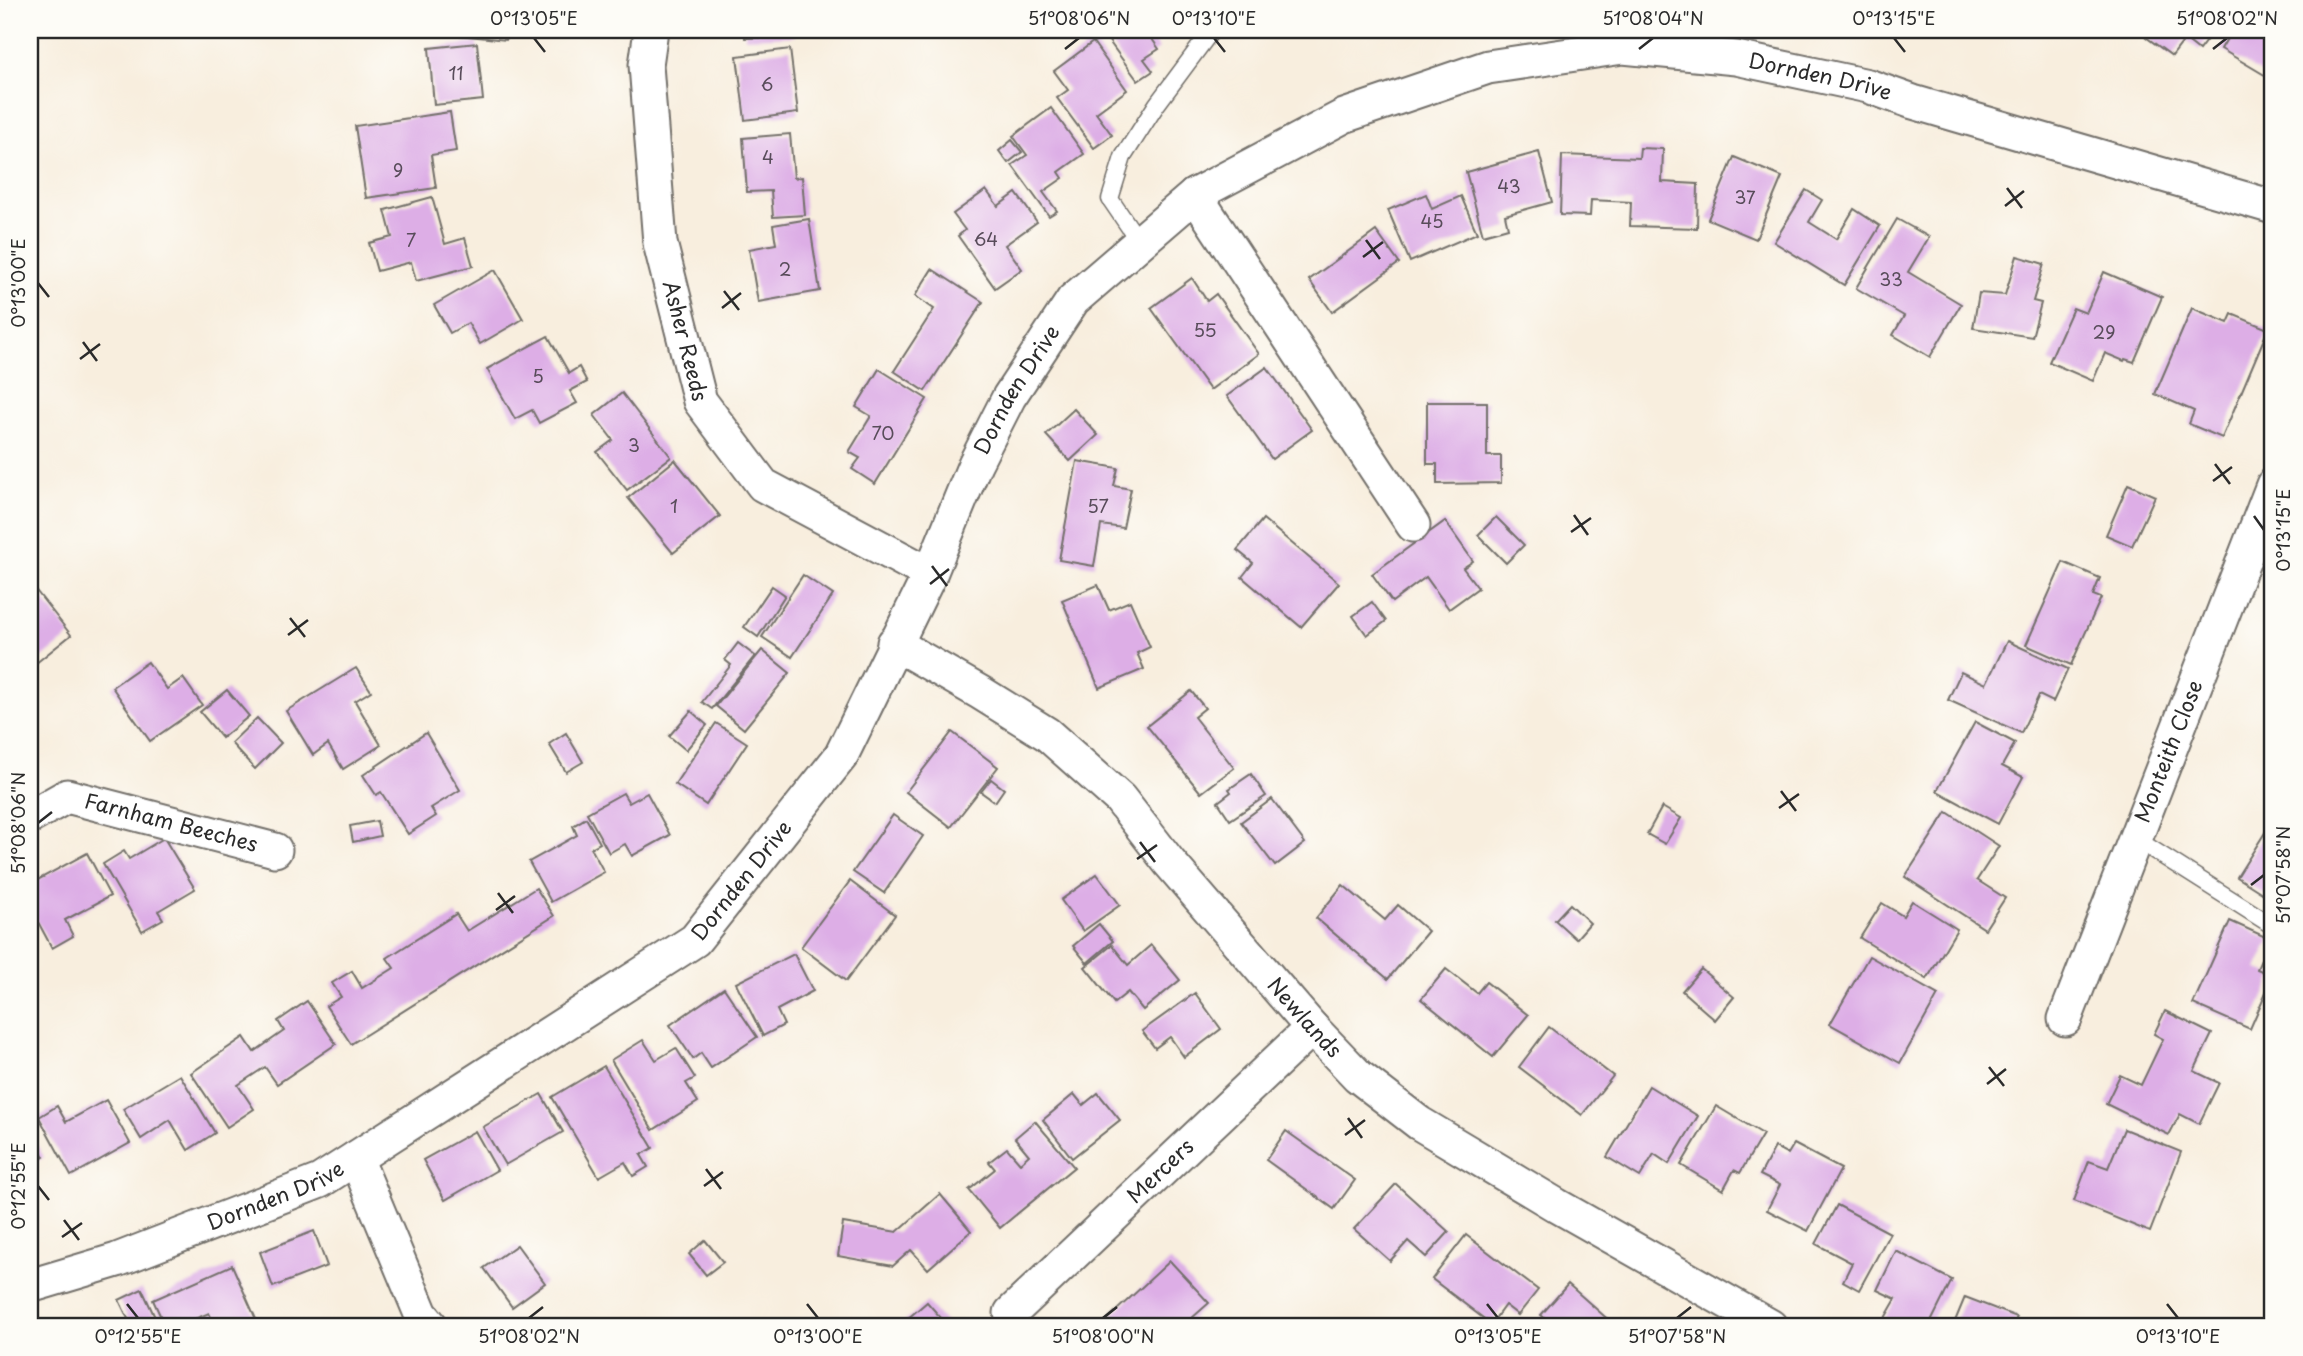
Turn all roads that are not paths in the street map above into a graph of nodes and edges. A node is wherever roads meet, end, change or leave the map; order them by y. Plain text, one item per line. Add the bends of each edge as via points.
1 (650, 30) edge
2 (1212, 30) edge
3 (1195, 195) junction
4 (2273, 207) edge
5 (1140, 243) junction
6 (2273, 485) edge
7 (1413, 525) dead end
8 (930, 574) junction
9 (894, 643) junction
10 (30, 817) edge
11 (2136, 839) junction
12 (275, 850) dead end
13 (2273, 926) edge
14 (2065, 1019) dead end
15 (1312, 1028) junction
16 (356, 1158) junction
17 (30, 1286) edge
18 (1011, 1313) dead end
19 (431, 1326) edge
20 (1770, 1326) edge

1 - 8 street, Asher Reeds via 646,65 660,243 700,401 763,485
2 - 5 lane via 1123,157 1110,199
3 - 4 street, Dornden Drive via 1343,116 1488,67 1623,47 1736,58 1868,86
3 - 5 street, Dornden Drive
3 - 7 street
5 - 8 street, Dornden Drive via 1073,300 1009,397 975,464
6 - 11 street, Monteith Close
8 - 9 street, Dornden Drive
9 - 15 street, Newlands via 1047,734 1119,799
9 - 16 street, Dornden Drive via 841,756 695,940
10 - 12 street, Farnham Beeches via 67,796
11 - 13 lane
11 - 14 street, Monteith Close
15 - 18 street, Mercers
15 - 20 street, Newlands via 1358,1076 1419,1123
16 - 17 street, Dornden Drive via 308,1186 117,1260
16 - 19 street via 421,1314

